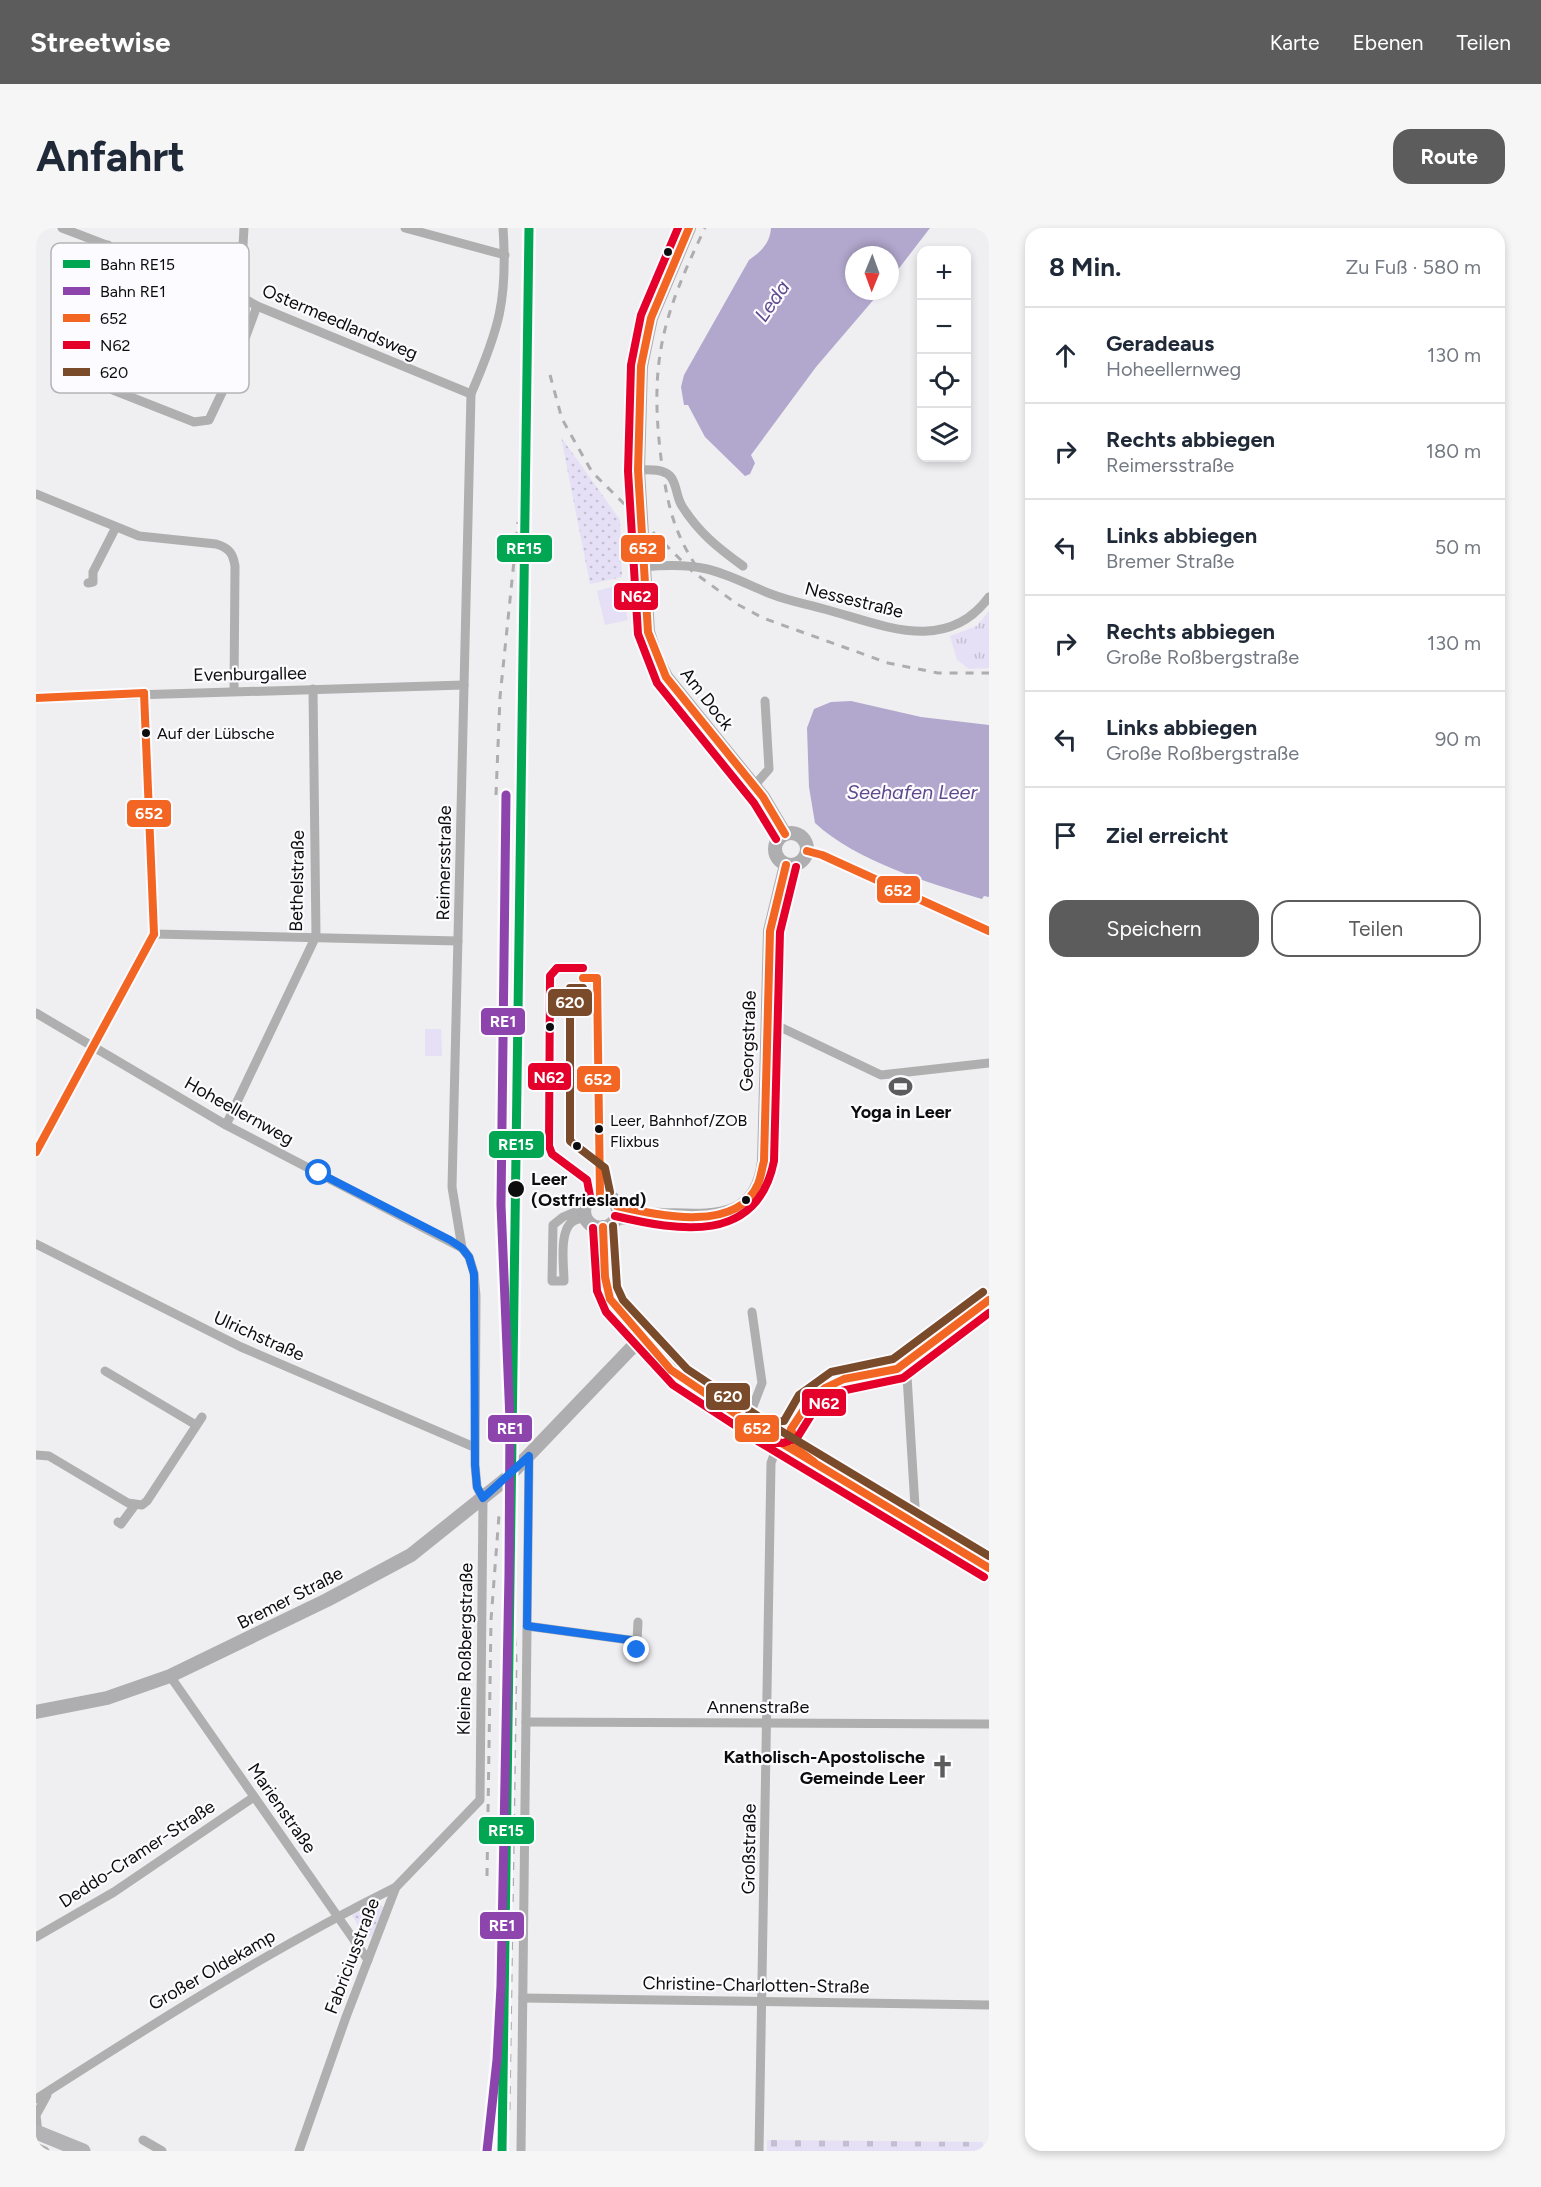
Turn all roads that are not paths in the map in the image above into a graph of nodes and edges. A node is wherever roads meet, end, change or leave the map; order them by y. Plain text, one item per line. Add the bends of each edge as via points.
1 (62, 228) edge
2 (244, 228) edge
3 (405, 228) edge
4 (503, 228) edge
5 (689, 228) edge
6 (103, 243) edge
7 (243, 243) edge
8 (505, 255) junction
9 (249, 301) edge
10 (257, 306) junction
11 (249, 328) edge
12 (222, 393) edge
13 (125, 394) edge
14 (471, 394) junction
15 (638, 470) junction
16 (36, 494) edge
17 (116, 527) junction
18 (742, 566) dead end
19 (643, 567) junction
20 (88, 583) dead end
21 (989, 597) edge
22 (464, 685) junction
23 (313, 689) junction
24 (234, 691) junction
25 (144, 693) junction
26 (36, 698) edge
27 (765, 701) dead end
28 (754, 786) junction
29 (785, 834) junction
30 (807, 851) junction
31 (786, 865) junction
32 (989, 931) edge
33 (154, 934) junction
34 (315, 936) junction
35 (458, 941) junction
36 (36, 1013) edge
37 (767, 1024) junction
38 (597, 1036) dead end
39 (95, 1047) junction
40 (989, 1063) edge
41 (226, 1125) junction
42 (36, 1152) edge
43 (600, 1194) junction
44 (617, 1212) junction
45 (579, 1214) joint
46 (603, 1227) junction
47 (36, 1244) edge
48 (462, 1248) junction
49 (989, 1300) edge
50 (752, 1312) dead end
51 (641, 1338) junction
52 (105, 1371) dead end
53 (907, 1377) dead end
54 (202, 1417) dead end
55 (747, 1422) junction
56 (196, 1425) junction
57 (791, 1429) junction
58 (764, 1432) junction
59 (779, 1441) junction
60 (474, 1447) junction
61 (36, 1455) edge
62 (803, 1455) junction
63 (529, 1456) junction
64 (483, 1498) junction
65 (135, 1505) junction
66 (118, 1522) dead end
67 (916, 1523) junction
68 (989, 1568) edge
69 (638, 1622) dead end
70 (527, 1626) junction
71 (170, 1676) junction
72 (36, 1712) edge
73 (526, 1722) junction
74 (768, 1723) junction
75 (989, 1724) edge
76 (254, 1797) junction
77 (480, 1800) joint
78 (396, 1887) junction
79 (338, 1916) junction
80 (36, 1937) edge
81 (368, 1960) junction
82 (523, 1998) junction
83 (762, 2002) junction
84 (989, 2005) edge
85 (50, 2090) junction
86 (36, 2099) edge
87 (37, 2138) edge
88 (143, 2140) dead end
89 (45, 2151) edge
90 (83, 2151) edge
91 (162, 2151) edge
92 (300, 2151) edge
93 (521, 2151) edge
94 (759, 2151) edge

1 - 6 street, Ostermeedlandsweg
2 - 7 street
3 - 8 street
4 - 8 street, Reimersstraße
5 - 15 main road, Am Dock via 661,291 645,344 638,397
8 - 14 street, Reimersstraße via 506,272 494,341
9 - 10 street, Ostermeedlandsweg
10 - 11 street
10 - 14 street, Ostermeedlandsweg
12 - 13 street via 209,420 194,422
14 - 22 street, Reimersstraße
15 - 18 street via 667,473 680,504 694,524
15 - 19 main road, Am Dock
16 - 17 street
17 - 20 street via 93,572 93,582
17 - 24 street via 153,539 216,543 227,547 233,555
19 - 21 street, Nessestraße via 686,565 708,569 771,594 891,628 922,631 960,623
19 - 28 main road, Am Dock via 646,616 656,657 674,687
22 - 23 street, Evenburgallee
22 - 35 street, Reimersstraße
23 - 24 street, Evenburgallee
23 - 34 street, Bethelstraße
24 - 25 street, Evenburgallee
25 - 26 street, Evenburgallee
25 - 33 street
27 - 28 street via 769,769
28 - 29 main road, Am Dock
29 - 30 main road, Am Dock via 801,837
29 - 31 main road via 775,848 777,857
30 - 31 main road via 800,863
30 - 32 street
31 - 37 main road, Georgstraße via 770,931
33 - 34 street
33 - 39 street
34 - 35 street
34 - 41 street, Bethelstraße
35 - 48 street, Reimersstraße via 452,1186
36 - 39 street, Hoheellernweg
37 - 40 street via 881,1075
37 - 44 main road, Georgstraße via 763,1171 752,1196 734,1210 710,1216
38 - 43 street
39 - 41 street, Hoheellernweg
39 - 42 street
41 - 48 street, Hoheellernweg
43 - 44 main road via 609,1196
43 - 46 main road via 588,1200 584,1211 591,1224
44 - 46 main road via 610,1225
45 - 45 street via 562,1217 553,1225 552,1281 564,1281 566,1230
46 - 51 main road via 610,1299
47 - 60 street, Ulrichstraße via 241,1347
48 - 60 street, Reimersstraße via 474,1274 476,1296
49 - 57 main road via 897,1369 846,1378 822,1389 801,1410
50 - 55 street via 762,1383
51 - 55 main road via 680,1377
51 - 63 main road, Bremer Straße
52 - 56 street
53 - 67 street
54 - 56 street
55 - 58 main road
56 - 65 street via 147,1501
57 - 58 main road
57 - 62 main road via 794,1443
58 - 59 main road
59 - 62 main road
59 - 74 street, Großstraße via 771,1463
60 - 64 street, Reimersstraße via 477,1487
61 - 65 street via 49,1456
62 - 67 main road
63 - 64 main road, Bremer Straße
63 - 70 street
64 - 71 main road, Bremer Straße via 411,1555
64 - 77 street, Kleine Roßbergstraße
65 - 66 street via 121,1524
67 - 68 main road
69 - 70 street via 637,1646
70 - 73 street
71 - 72 main road, Bremer Straße via 107,1698
71 - 76 street, Marienstraße
73 - 74 street, Annenstraße
73 - 82 street
74 - 75 street, Annenstraße
74 - 83 street, Großstraße
76 - 79 street, Marienstraße
76 - 80 street, Deddo-Cramer-Straße via 114,1892
77 - 78 street, Fabriciusstraße
78 - 79 street, Großer Oldekamp
78 - 81 street, Fabriciusstraße
79 - 81 street, Marienstraße
79 - 85 street, Großer Oldekamp via 150,2026
81 - 92 street, Fabriciusstraße
82 - 83 street, Christine-Charlotten-Straße
82 - 93 street
83 - 84 street, Christine-Charlotten-Straße
83 - 94 street, Großstraße
85 - 86 street, Großer Oldekamp
85 - 87 street via 38,2107
87 - 89 street
87 - 90 main road
88 - 91 street

